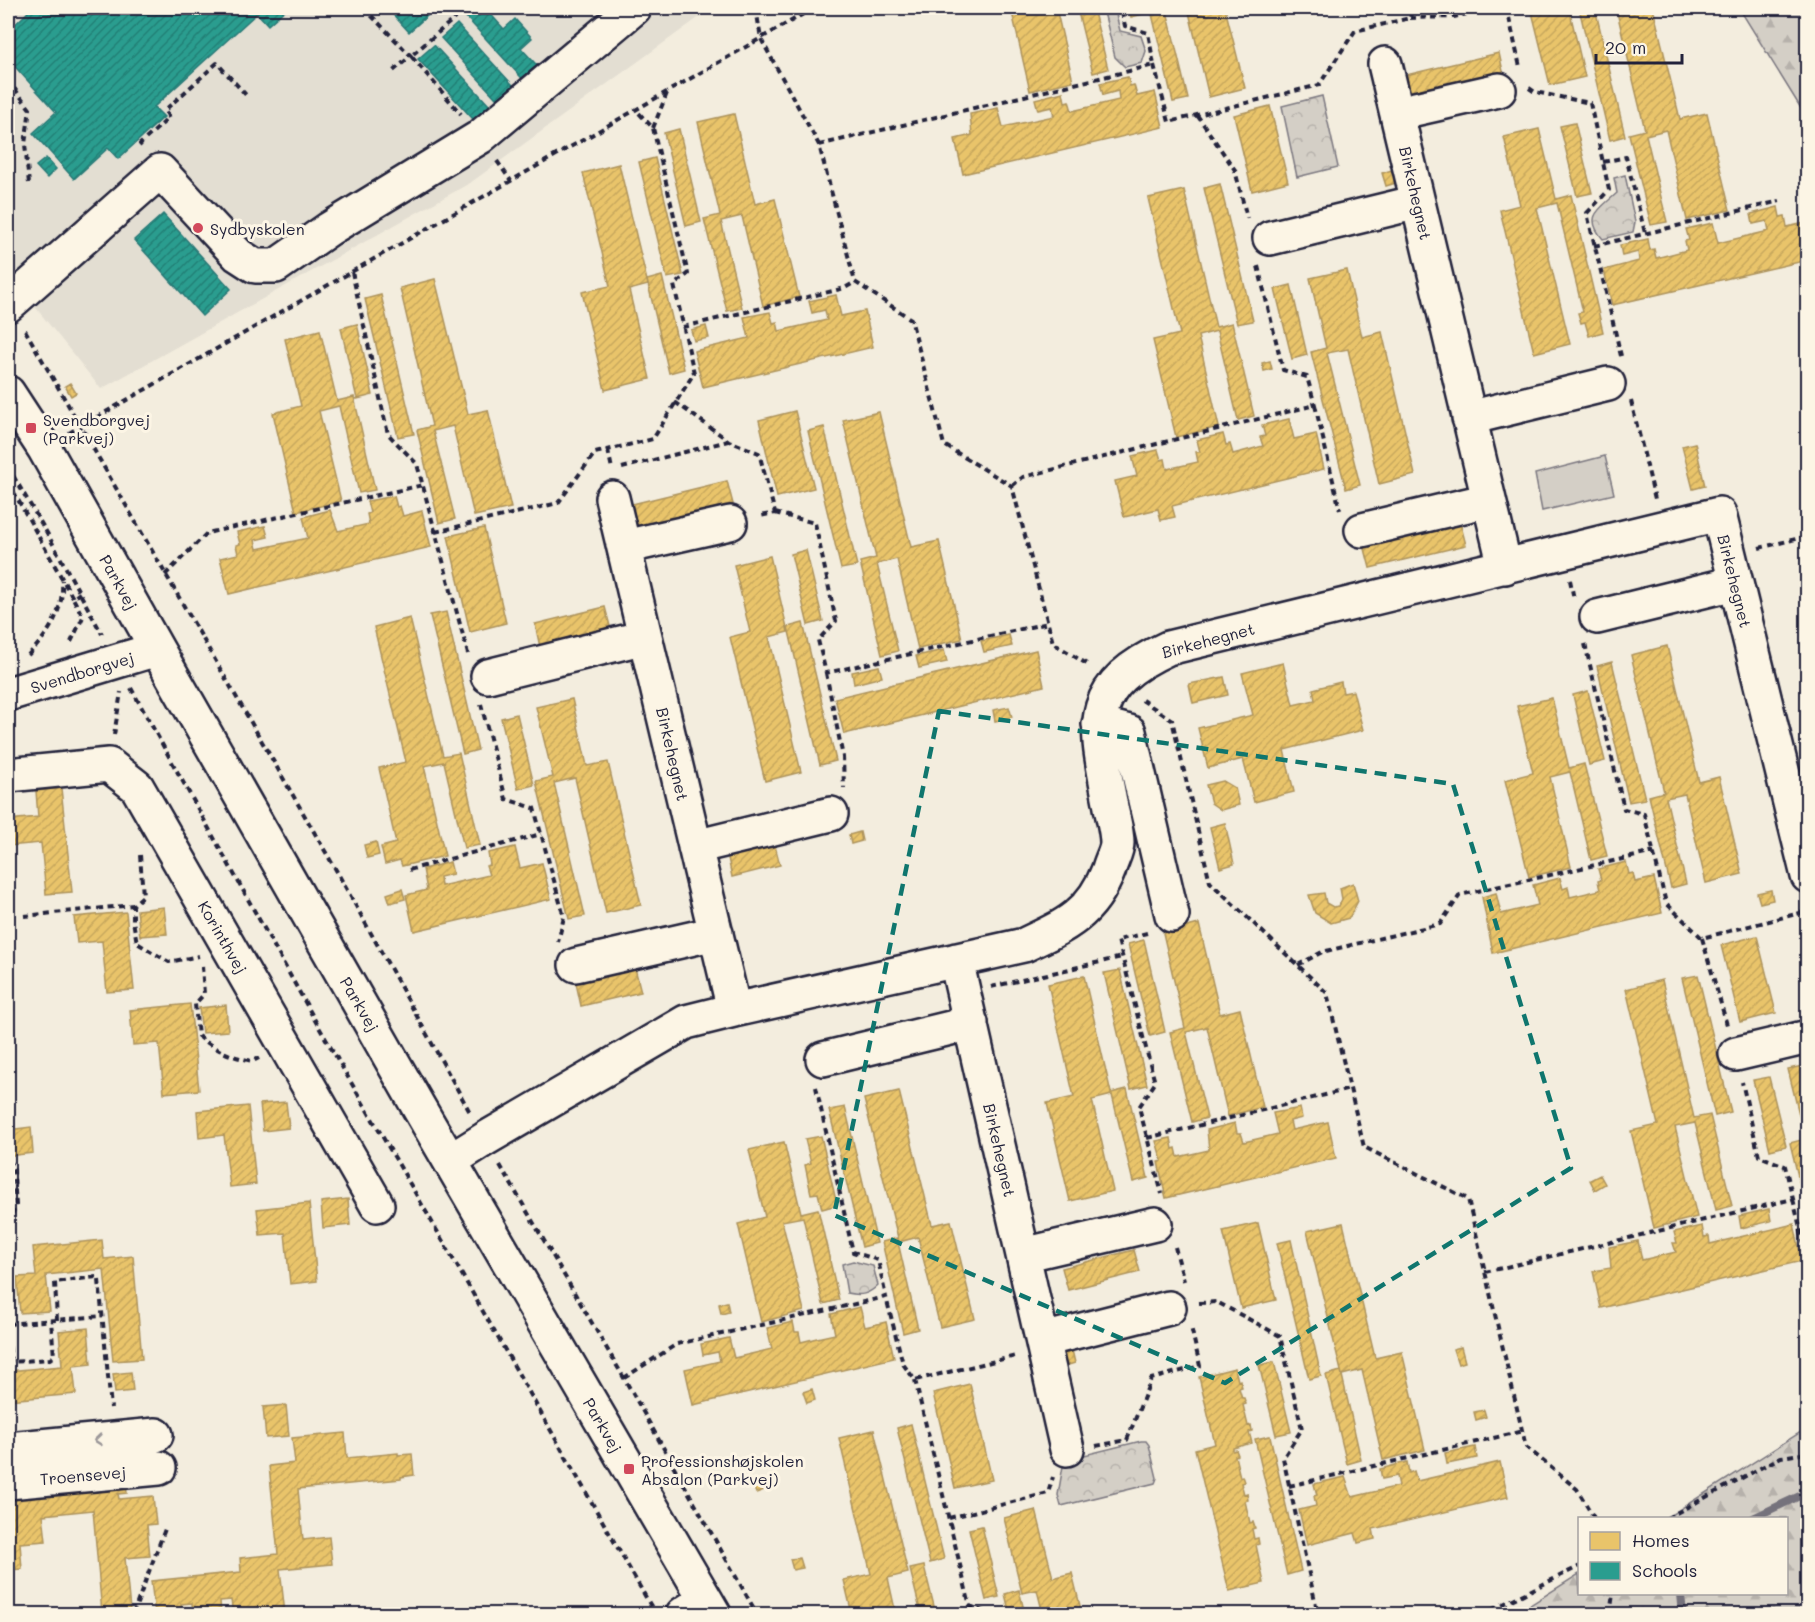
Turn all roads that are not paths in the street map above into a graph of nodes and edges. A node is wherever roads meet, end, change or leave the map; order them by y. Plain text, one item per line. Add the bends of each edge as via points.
1 (634, 8) edge
2 (1385, 64) dead end
3 (1511, 87) road end
4 (1397, 113) junction
5 (1418, 202) junction
6 (1270, 238) dead end
7 (8, 304) edge
8 (1619, 377) road end
9 (8, 393) edge
10 (1469, 418) junction
11 (612, 498) dead end
12 (1489, 500) junction
13 (1352, 521) road end
14 (730, 523) road end
15 (624, 547) junction
16 (1505, 567) junction
17 (1732, 569) junction
18 (1586, 620) road end
19 (645, 637) junction
20 (157, 649) junction
21 (479, 678) road end
22 (8, 694) edge
23 (1099, 724) junction
24 (8, 775) edge
25 (831, 814) road end
26 (1801, 825) edge
27 (1153, 835) junction
28 (1117, 844) junction
29 (695, 847) junction
30 (1808, 876) edge
31 (1172, 915) road end
32 (716, 933) junction
33 (956, 960) junction
34 (576, 966) road end
35 (967, 1008) junction
36 (734, 1010) junction
37 (1808, 1037) edge
38 (1736, 1054) road end
39 (818, 1068) road end
40 (450, 1161) junction
41 (377, 1205) dead end
42 (1164, 1222) road end
43 (1023, 1255) junction
44 (1178, 1306) road end
45 (1044, 1345) junction
46 (156, 1434) dead end
47 (8, 1449) edge
48 (1067, 1449) road end
49 (159, 1468) dead end
50 (8, 1482) edge
51 (701, 1610) edge

1 - 7 street via 480,137 276,266 255,266 238,255 160,171
2 - 4 street, Birkehegnet
3 - 4 street
4 - 5 street, Birkehegnet
5 - 6 street
5 - 10 street, Birkehegnet
8 - 10 street
9 - 20 street, Parkvej via 44,448
10 - 12 street, Birkehegnet
11 - 15 street, Birkehegnet
12 - 13 street
12 - 16 street, Birkehegnet
14 - 15 street
15 - 19 street, Birkehegnet
16 - 17 street, Birkehegnet via 1719,514
16 - 23 street, Birkehegnet via 1168,648 1142,660 1116,682 1101,708
17 - 18 street
17 - 26 street, Birkehegnet
19 - 21 street
19 - 29 street, Birkehegnet
20 - 22 street, Svendborgvej via 119,676
20 - 40 street, Parkvej
23 - 27 street via 1129,732
23 - 28 street, Birkehegnet
24 - 41 street, Korinthvej via 109,765 137,787 210,946 284,1043
25 - 29 street
26 - 30 street, Birkehegnet
27 - 28 street
27 - 31 street
28 - 33 street, Birkehegnet via 1105,879 1091,903 1065,926 1024,945
29 - 32 street, Birkehegnet
32 - 34 street
32 - 36 street, Birkehegnet
33 - 35 street, Birkehegnet
33 - 36 street, Birkehegnet
35 - 39 street
35 - 43 street, Birkehegnet
36 - 40 street, Birkehegnet via 686,1022
37 - 38 street
40 - 51 street, Parkvej
42 - 43 street
43 - 45 street, Birkehegnet
44 - 45 street
45 - 48 street, Birkehegnet
46 -> 47 street, Troensevej
49 - 50 street, Troensevej

